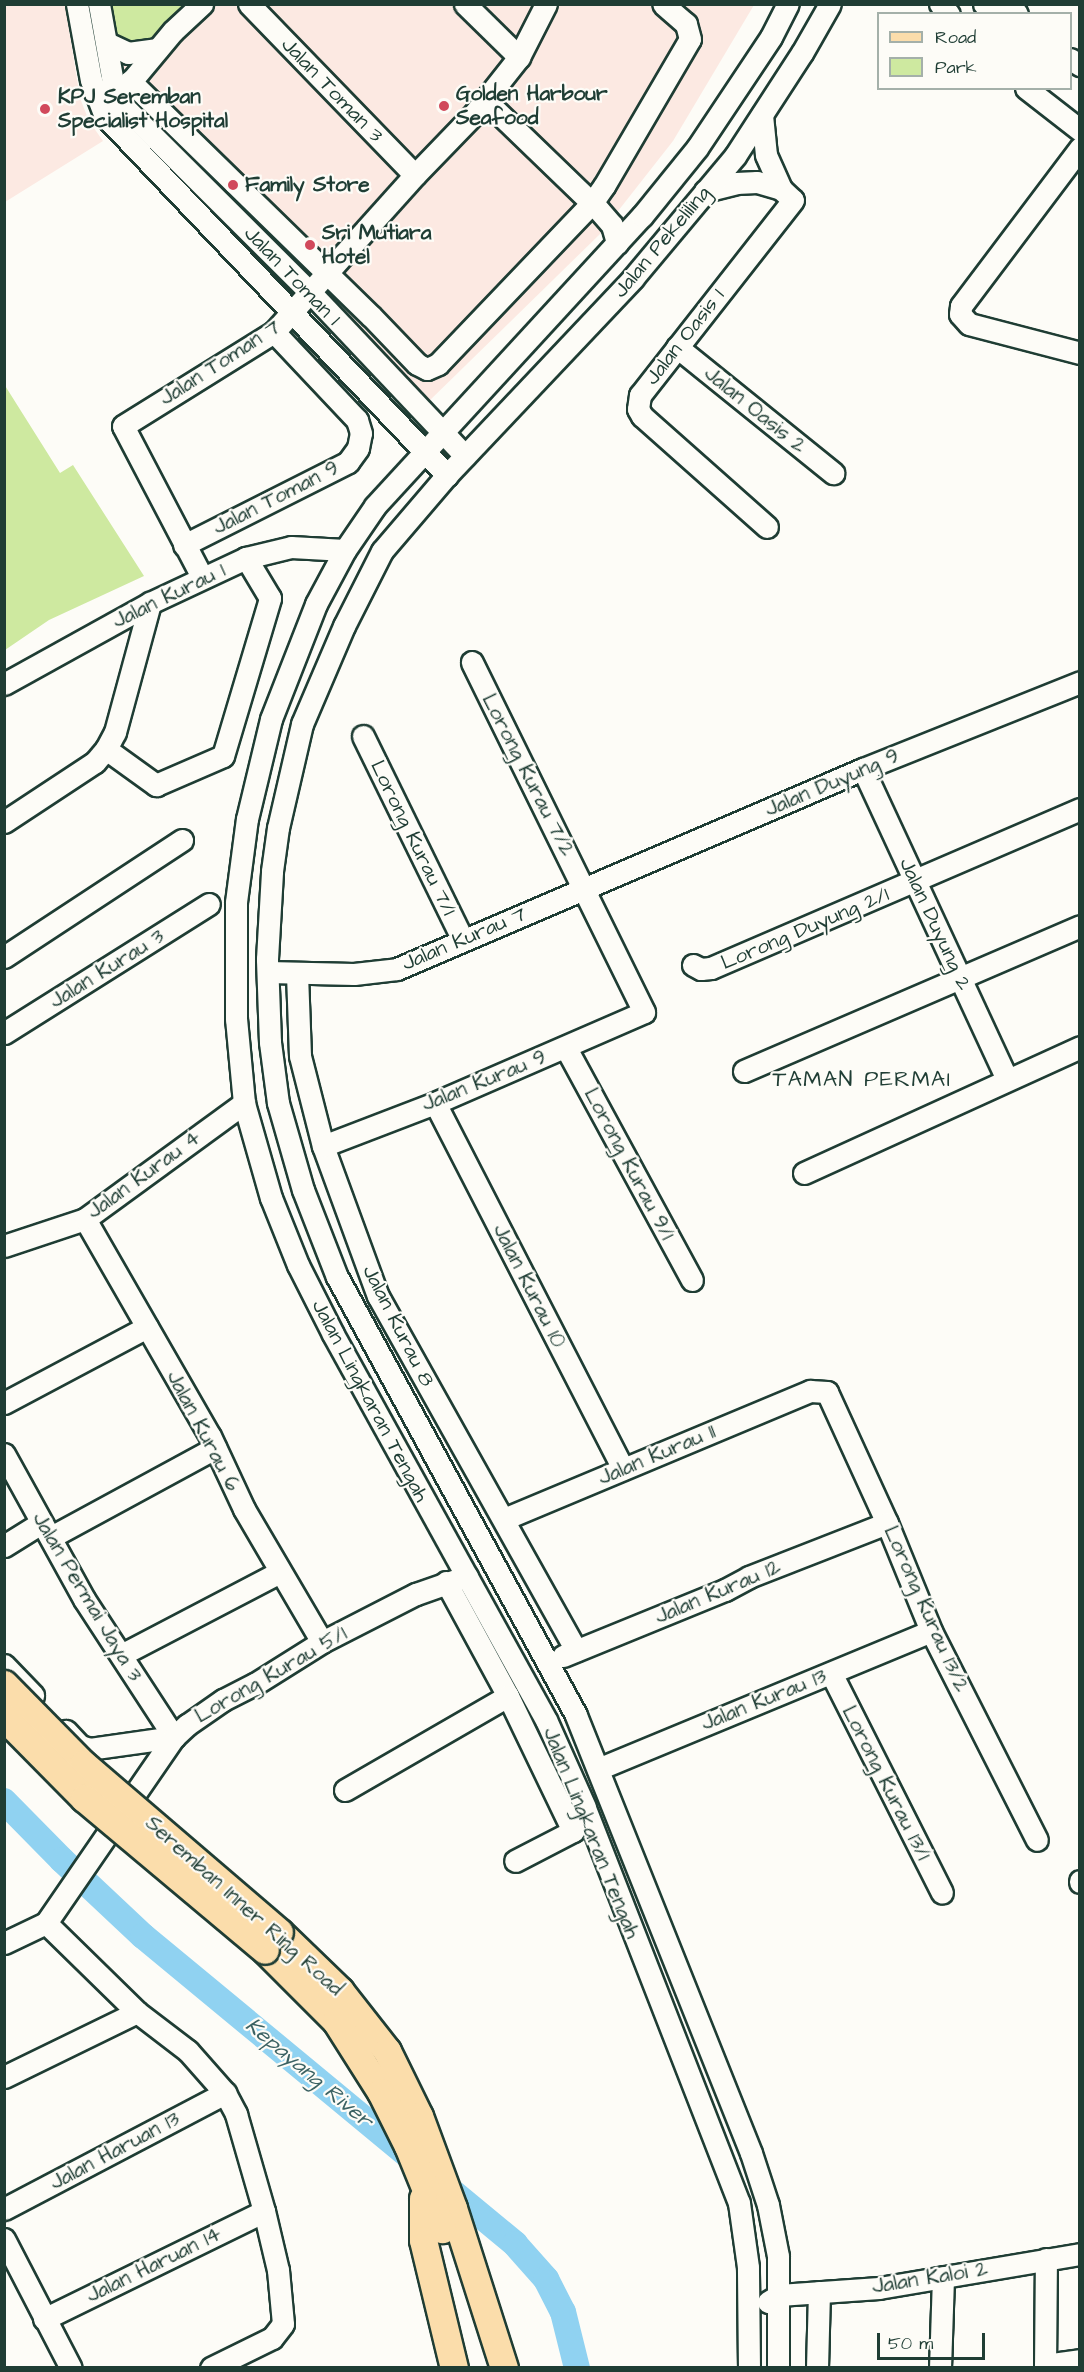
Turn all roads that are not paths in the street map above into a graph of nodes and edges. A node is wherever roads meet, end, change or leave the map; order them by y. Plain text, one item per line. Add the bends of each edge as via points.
1 (77, 4) edge
2 (99, 4) edge
3 (202, 4) edge
4 (249, 4) edge
5 (465, 4) edge
6 (546, 4) edge
7 (663, 4) edge
8 (788, 4) edge
9 (830, 4) edge
10 (106, 43) junction
11 (158, 49) junction
12 (519, 57) junction
13 (130, 81) junction
14 (1029, 90) edge
15 (485, 100) junction
16 (111, 107) junction
17 (762, 115) junction
18 (1080, 130) edge
19 (198, 148) junction
20 (1080, 148) edge
21 (183, 165) junction
22 (415, 175) junction
23 (781, 189) junction
24 (705, 191) junction
25 (595, 206) junction
26 (642, 216) junction
27 (616, 243) junction
28 (327, 274) junction
29 (311, 293) junction
30 (294, 311) junction
31 (274, 332) junction
32 (677, 347) junction
33 (1080, 353) edge
34 (441, 432) junction
35 (425, 450) junction
36 (465, 456) junction
37 (833, 473) dead end
38 (447, 475) junction
39 (767, 527) dead end
40 (184, 545) junction
41 (345, 550) junction
42 (246, 558) junction
43 (202, 577) junction
44 (150, 603) junction
45 (472, 662) dead end
46 (1080, 682) edge
47 (4, 684) edge
48 (363, 736) dead end
49 (106, 749) junction
50 (863, 769) junction
51 (1080, 809) edge
52 (4, 822) edge
53 (182, 840) dead end
54 (916, 882) junction
55 (585, 888) junction
56 (209, 904) dead end
57 (1080, 926) edge
58 (463, 940) junction
59 (4, 957) edge
60 (693, 965) dead end
61 (268, 972) junction
62 (297, 974) junction
63 (960, 978) junction
64 (644, 1012) joint
65 (4, 1033) edge
66 (1080, 1047) edge
67 (566, 1048) junction
68 (744, 1071) dead end
69 (1007, 1079) junction
70 (435, 1102) junction
71 (244, 1103) junction
72 (323, 1146) junction
73 (804, 1173) dead end
74 (85, 1219) junction
75 (4, 1246) edge
76 (692, 1280) dead end
77 (147, 1328) junction
78 (810, 1391) joint
79 (4, 1403) edge
80 (215, 1448) junction
81 (4, 1454) edge
82 (623, 1469) junction
83 (504, 1519) junction
84 (887, 1523) junction
85 (46, 1530) junction
86 (4, 1546) edge
87 (280, 1572) junction
88 (467, 1576) junction
89 (446, 1582) junction
90 (931, 1631) junction
91 (322, 1642) junction
92 (576, 1652) junction
93 (121, 1656) junction
94 (548, 1661) junction
95 (4, 1665) edge
96 (831, 1673) junction
97 (4, 1684) edge
98 (508, 1696) junction
99 (4, 1717) edge
100 (174, 1737) junction
101 (598, 1769) junction
102 (345, 1790) dead end
103 (1037, 1840) dead end
104 (515, 1861) dead end
105 (942, 1893) dead end
106 (46, 1923) junction
107 (4, 1943) edge
108 (137, 2012) junction
109 (4, 2077) edge
110 (225, 2093) junction
111 (423, 2182) junction
112 (739, 2203) junction
113 (4, 2209) edge
114 (264, 2211) junction
115 (4, 2239) edge
116 (1080, 2254) edge
117 (460, 2256) junction
118 (1046, 2259) junction
119 (943, 2277) junction
120 (819, 2292) junction
121 (779, 2295) junction
122 (44, 2319) junction
123 (1080, 2360) edge
124 (1045, 2366) edge
125 (70, 2367) edge
126 (212, 2367) edge
127 (454, 2367) edge
128 (487, 2367) edge
129 (504, 2367) edge
130 (749, 2367) edge
131 (761, 2367) edge
132 (778, 2367) edge
133 (816, 2367) edge
134 (940, 2367) edge

1 - 16 street, Jalan Toman 1 via 91,81
2 - 10 street
3 - 11 street
4 - 22 street, Jalan Toman 3
5 - 12 street
6 - 12 street, Jalan Toman 7
7 - 25 street via 686,24 690,39
8 - 26 street, Jalan Pekeliling via 771,37 697,148
9 - 17 street, Jalan Pekeliling
10 - 11 street via 128,53
10 - 16 street
11 - 13 street
12 - 15 street, Jalan Toman 7
13 - 16 street
13 - 19 street
14 - 18 street
15 - 22 street, Jalan Toman 7
15 - 25 street
16 - 21 street, Jalan Toman 1
16 - 30 street, Jalan Toman 1
17 - 23 street, Jalan Oasis 1 via 766,155
17 - 24 street, Jalan Pekeliling
19 - 21 street
19 - 28 street
20 - 33 street via 961,306 960,314 969,324
21 - 29 street, Jalan Toman 1
22 - 28 street, Jalan Toman 7
23 - 24 street via 747,182
23 - 32 street, Jalan Oasis 1 via 793,200
24 - 36 street, Jalan Pekeliling via 633,278
25 - 26 street via 616,216
25 - 27 street via 612,225
25 - 28 street via 438,364 427,369 417,364
26 - 27 street, Jalan Pekeliling
27 - 34 street, Jalan Pekeliling
28 - 29 street, Jalan Toman 7
29 - 30 street, Jalan Toman 7
29 - 34 street, Jalan Toman 1
30 - 31 street, Jalan Toman 7
30 - 35 street, Jalan Toman 1
31 - 40 street, Jalan Toman 7 via 123,426
31 - 40 street, Jalan Toman 9 via 357,420 361,434 358,448 348,462
32 - 37 street, Jalan Oasis 2
32 - 39 street, Jalan Oasis 1 via 640,395 638,409
34 - 35 street, Jalan Lingkaran Tengah
34 - 36 street, Jalan Toman 1
35 - 38 street, Jalan Toman 1
35 - 41 street, Jalan Lingkaran Tengah via 375,506
36 - 38 street, Jalan Lingkaran Tengah
38 - 61 street, Jalan Lingkaran Tengah via 382,551 344,626 302,724 275,849
40 - 43 street
41 - 42 street, Jalan Kurau 1 via 291,547
41 - 71 street, Jalan Lingkaran Tengah via 291,662 271,719 248,819 236,902 236,1019
42 - 43 street, Jalan Kurau 1
42 - 49 street via 270,598 223,756 156,785
43 - 44 street, Jalan Kurau 1
44 - 47 street, Jalan Kurau 1
44 - 49 street via 115,732
45 - 55 street, Lorong Kurau 7/2
46 - 50 street, Jalan Duyung 9
48 - 58 street, Lorong Kurau 7/1
49 - 52 street via 95,762
50 - 54 street, Jalan Duyung 2
50 - 55 street, Jalan Duyung 9
51 - 54 street, Lorong Duyung 2/1
53 - 59 street
54 - 60 street, Lorong Duyung 2/1 via 711,968
54 - 63 street, Jalan Duyung 2
55 - 58 street, Jalan Kurau 7
55 - 64 street, Lorong Kurau 7/2
56 - 65 street, Jalan Kurau 3
57 - 63 street
58 - 62 street, Jalan Kurau 7 via 397,969
61 - 62 street, Jalan Kurau 7
61 - 94 street, Jalan Lingkaran Tengah via 270,1042 278,1102 303,1190 337,1277
62 - 72 street, Jalan Kurau 8 via 300,1056
63 - 68 street
63 - 69 street, Jalan Duyung 2
64 - 67 street, Jalan Kurau 9
66 - 69 street
67 - 70 street, Jalan Kurau 9
67 - 76 street, Lorong Kurau 9/1
69 - 73 street
70 - 72 street, Jalan Kurau 9
70 - 82 street, Jalan Kurau 10
71 - 74 street, Jalan Kurau 4
71 - 88 street, Jalan Lingkaran Tengah via 271,1198 298,1265 338,1345
72 - 83 street, Jalan Kurau 8 via 378,1296
74 - 75 street, Jalan Kurau 4
74 - 77 street, Jalan Kurau 6
77 - 79 street
77 - 80 street, Jalan Kurau 6
78 - 82 street, Jalan Kurau 11
78 - 84 street, Lorong Kurau 13/2 via 827,1392
80 - 85 street
80 - 87 street, Jalan Kurau 6
81 - 85 street, Jalan Permai Jaya 3
82 - 83 street, Jalan Kurau 11
83 - 92 street, Jalan Kurau 8
84 - 90 street, Lorong Kurau 13/2
84 - 92 street, Jalan Kurau 12
85 - 86 street
85 - 93 street, Jalan Permai Jaya 3
87 - 91 street, Jalan Kurau 6
87 - 93 street
88 - 89 street, Lorong Kurau 5/1
88 - 112 street, Jalan Lingkaran Tengah via 565,1760
89 - 91 street, Lorong Kurau 5/1
89 - 98 street
90 - 96 street, Jalan Kurau 13
90 - 103 street, Lorong Kurau 13/2
91 - 100 street, Lorong Kurau 5/1 via 223,1700
92 - 94 street, Jalan Kurau 12
93 - 100 street, Jalan Permai Jaya 3
94 - 101 street, Jalan Lingkaran Tengah
95 - 100 street via 84,1749
96 - 101 street, Jalan Kurau 13
96 - 105 street, Lorong Kurau 13/1
97 - 117 main road, Seremban Inner Ring Road, bridge via 83,1764 279,1932 340,1991 387,2051 419,2116
98 - 102 street
98 - 104 street via 573,1832
99 - 111 main road, Seremban Inner Ring Road, bridge via 84,1798 265,1950 336,2020 381,2092
100 - 106 street, Lorong Kurau 5/1
101 - 121 street, Jalan Lingkaran Tengah via 752,2153 778,2256
106 - 107 street
106 - 108 street
108 - 109 street
108 - 110 street via 188,2051
110 - 113 street, Jalan Haruan 13
110 - 114 street via 236,2114
111 - 117 main road, Seremban Inner Ring Road
111 - 127 main road via 423,2240
112 - 121 street via 753,2231 765,2278
112 - 130 street, Jalan Lingkaran Tengah via 748,2267
114 - 122 street, Jalan Haruan 14
114 - 126 street via 278,2270 283,2324 272,2338
115 - 122 street
116 - 118 street, Jalan Kaloi 2
117 - 128 main road, Seremban Inner Ring Road
117 - 129 main road, Seremban Inner Ring Road
118 - 119 street, Jalan Kaloi 2
118 - 124 street
119 - 120 street, Jalan Kaloi 2 via 879,2288
119 - 134 street
120 - 121 street, Jalan Kaloi 2
120 - 133 street
121 - 131 street via 765,2309
121 - 132 street, Jalan Lingkaran Tengah
122 - 125 street
123 - 124 street

